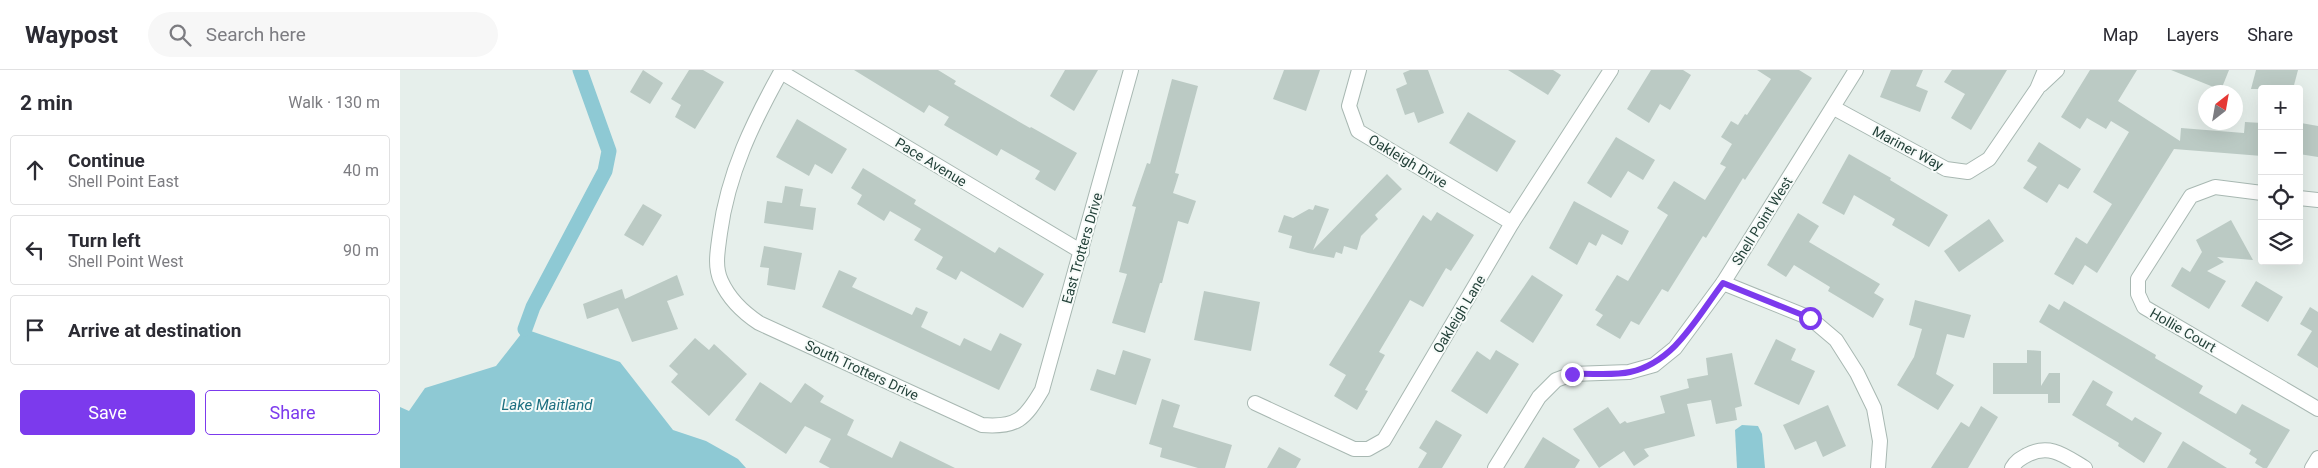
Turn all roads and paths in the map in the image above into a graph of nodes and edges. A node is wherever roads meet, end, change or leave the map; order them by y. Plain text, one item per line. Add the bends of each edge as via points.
1 (1131, 70) edge
2 (1358, 70) edge
3 (1611, 70) edge
4 (1856, 70) edge
5 (2045, 70) edge
6 (2057, 70) edge
7 (782, 71) edge
8 (2037, 89) junction
9 (1834, 108) junction
10 (2258, 192) edge
11 (2303, 198) edge
12 (2318, 200) edge
13 (1512, 224) junction
14 (1082, 252) junction
15 (1723, 283) junction
16 (1255, 403) dead end
17 (2318, 409) edge
18 (1019, 419) joint
19 (2318, 458) edge
20 (1495, 468) edge
21 (1878, 468) edge
22 (2012, 468) edge
23 (2085, 468) edge
24 (2312, 468) edge

1 - 14 street, East Trotters Drive
2 - 13 street, Oakleigh Drive via 1349,106 1358,131
3 - 13 street, Oakleigh Lane
4 - 9 street, Shell Point West
5 - 8 street, Mariner Way
6 - 8 street, Mariner Way
7 - 14 street, Pace Avenue
7 - 18 street, South Trotters Drive via 749,130 724,203 716,257 721,281 732,299 746,315 760,323 982,425 1004,427
8 - 9 street, Mariner Way via 1989,159 1968,172 1946,170
9 - 15 street, Shell Point West
10 - 17 street, Hollie Court via 2216,187 2191,196 2138,279 2138,294 2144,307
11 - 12 street
13 - 16 street, Oakleigh Lane via 1384,440 1368,449 1354,449
14 - 18 street, East Trotters Drive via 1042,390 1032,408
15 - 20 street, Shell Point West via 1675,348 1654,365 1629,372 1572,374 1548,386
15 - 21 street via 1810,318 1836,340 1857,372 1874,408 1880,440
19 - 24 street
22 - 23 street via 2016,461 2037,450 2056,451

